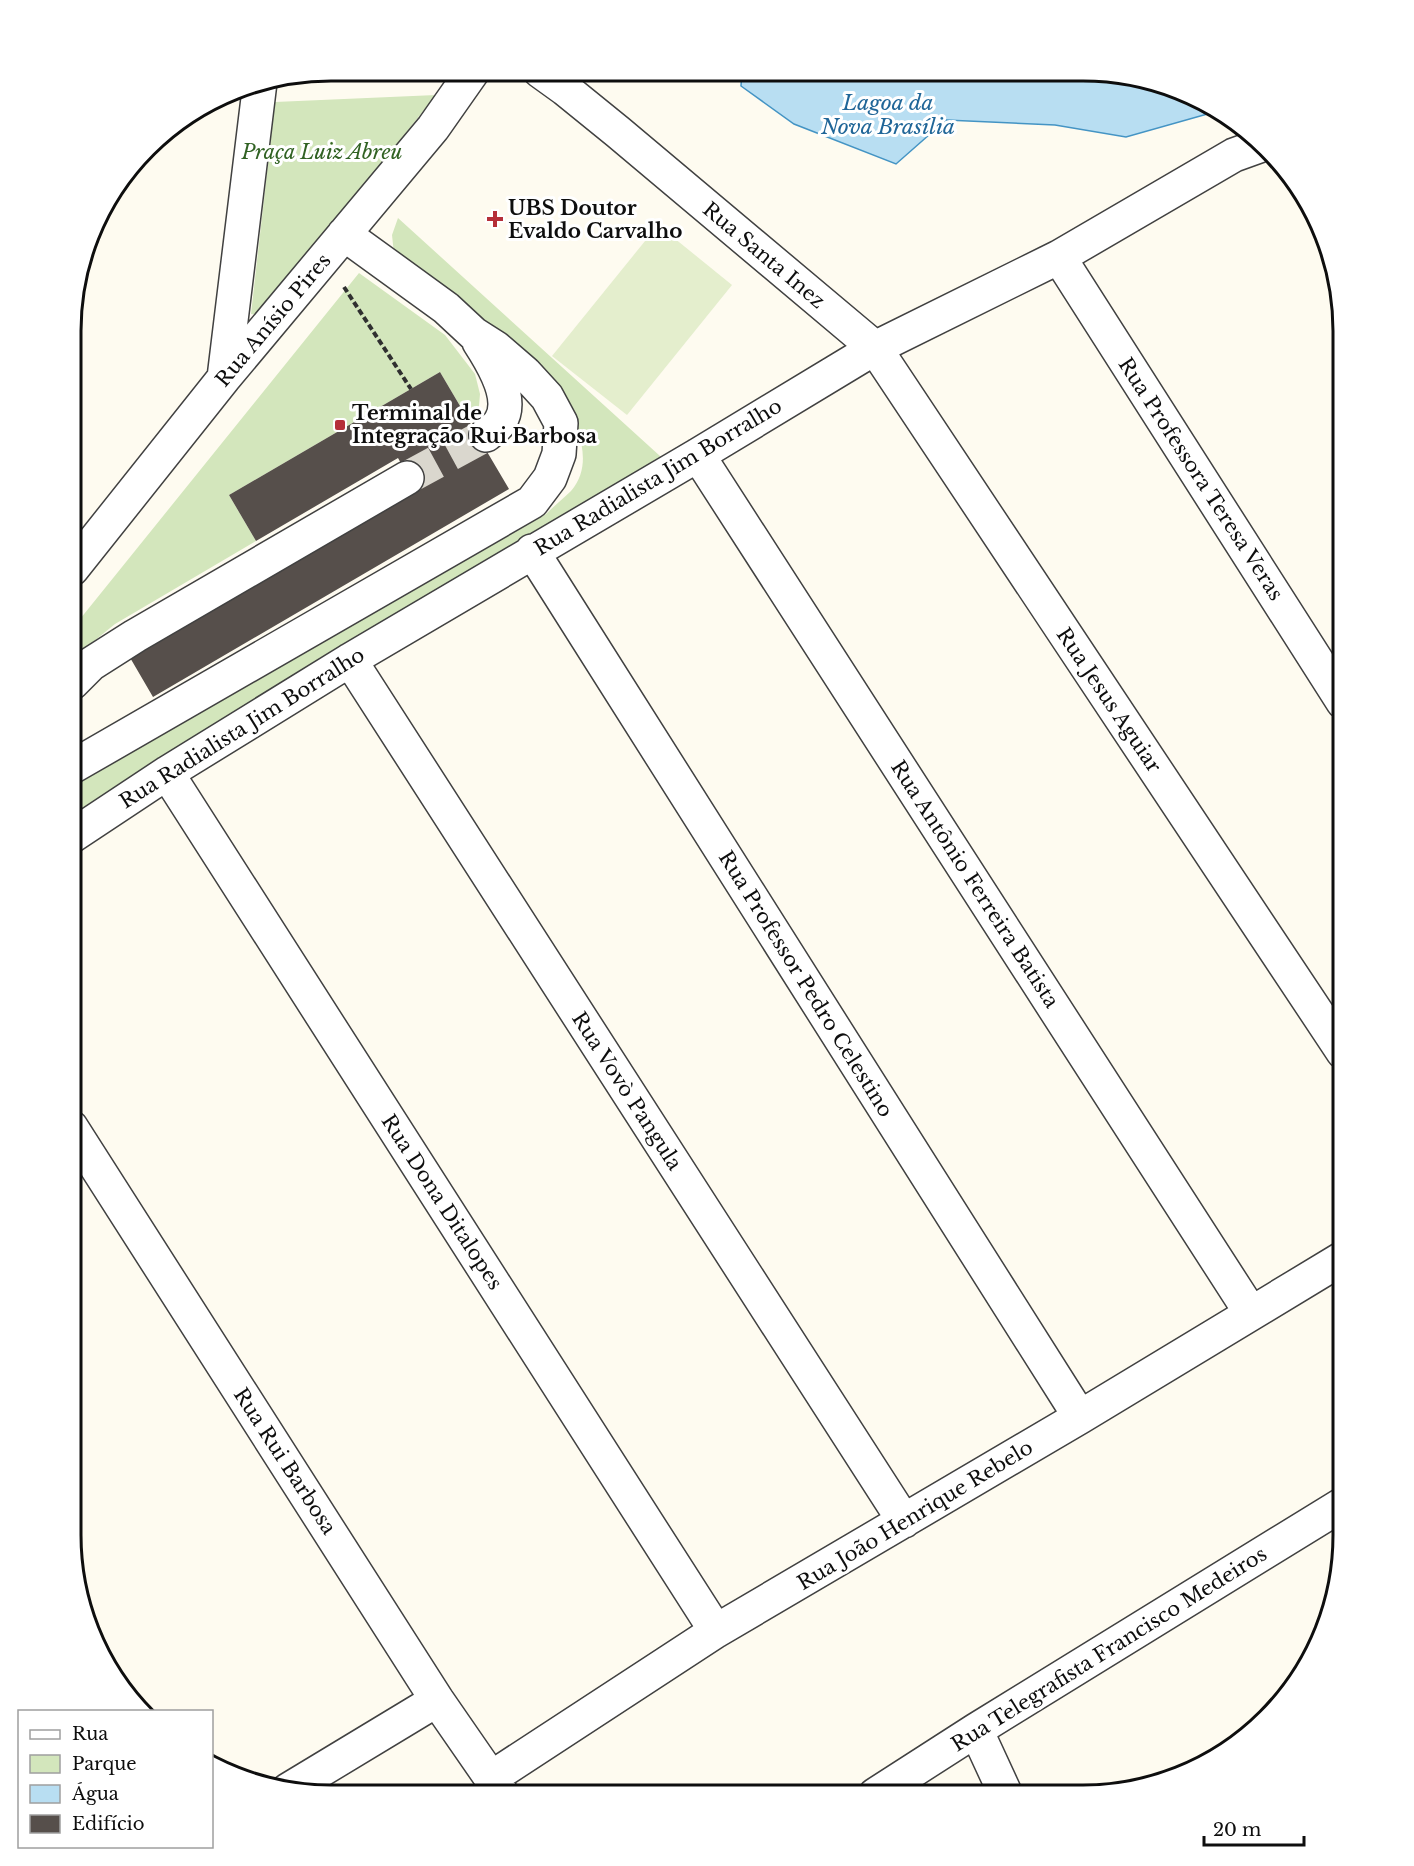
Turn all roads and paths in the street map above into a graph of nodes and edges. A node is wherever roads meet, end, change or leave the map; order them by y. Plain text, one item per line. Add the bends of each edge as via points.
1 (466, 81) edge
2 (554, 81) edge
3 (259, 92) edge
4 (1253, 148) edge
5 (334, 246) junction
6 (1059, 256) junction
7 (474, 334) junction
8 (875, 348) junction
9 (224, 378) junction
10 (411, 389) dead end
11 (486, 435) tunnel mouth
12 (698, 455) junction
13 (407, 478) tunnel mouth
14 (532, 551) junction
15 (81, 558) edge
16 (350, 660) junction
17 (81, 674) edge
18 (1333, 686) edge
19 (81, 762) edge
20 (167, 773) junction
21 (81, 830) edge
22 (1333, 1037) edge
23 (81, 1143) edge
24 (1333, 1264) edge
25 (1251, 1313) junction
26 (1080, 1417) junction
27 (1333, 1510) edge
28 (904, 1521) junction
29 (717, 1631) junction
30 (437, 1700) junction
31 (976, 1730) junction
32 (300, 1783) edge
33 (495, 1785) edge
34 (497, 1785) edge
35 (891, 1785) edge
36 (1001, 1785) edge

1 - 5 street, Rua Anísio Pires via 433,128
2 - 8 street, Rua Santa Inez
3 - 9 street
4 - 6 street, Rua Radialista Jim Borralho via 1234,155
5 - 7 street via 446,308
5 - 9 street, Rua Anísio Pires
5 - 10 path
6 - 8 street, Rua Radialista Jim Borralho
6 - 18 street, Rua Professora Teresa Veras
7 - 11 street via 493,363 506,399 501,421
7 - 19 street via 525,373 547,398 561,423 559,454 550,478 532,502
8 - 12 street, Rua Radialista Jim Borralho
8 - 22 street, Rua Jesus Aguiar
9 - 15 street, Rua Anísio Pires
12 - 14 street, Rua Radialista Jim Borralho
12 - 25 street, Rua Antônio Ferreira Batista
13 - 17 street via 135,636
14 - 16 street, Rua Radialista Jim Borralho
14 - 26 street, Rua Professor Pedro Celestino
16 - 20 street, Rua Radialista Jim Borralho
16 - 28 street, Rua Vovò Pangula
20 - 21 street, Rua Radialista Jim Borralho
20 - 29 street, Rua Dona Ditalopes
23 - 30 street, Rua Rui Barbosa
24 - 25 street, Rua João Henrique Rebelo
25 - 26 street, Rua João Henrique Rebelo
26 - 28 street, Rua João Henrique Rebelo
27 - 31 street, Rua Telegrafista Francisco Medeiros
28 - 29 street, Rua João Henrique Rebelo
29 - 34 street, Rua João Henrique Rebelo
30 - 32 street
30 - 33 street, Rua Rui Barbosa
31 - 35 street, Rua Telegrafista Francisco Medeiros
31 - 36 street

